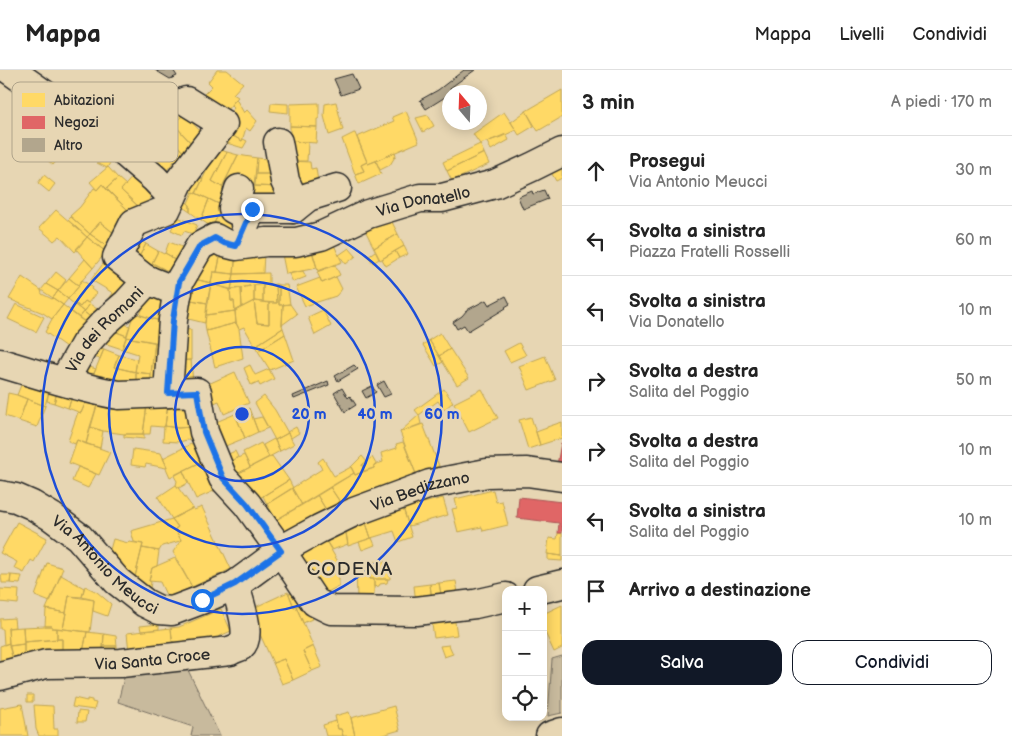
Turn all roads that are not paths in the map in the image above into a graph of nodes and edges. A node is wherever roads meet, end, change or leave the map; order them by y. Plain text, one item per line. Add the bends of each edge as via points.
1 (10, 70) edge
2 (27, 82) edge
3 (186, 101) dead end
4 (278, 142) dead end
5 (562, 152) edge
6 (135, 162) edge
7 (337, 188) dead end
8 (239, 189) dead end
9 (172, 197) junction
10 (293, 209) junction
11 (248, 217) junction
12 (236, 246) junction
13 (148, 280) junction
14 (178, 292) junction
15 (0, 363) edge
16 (64, 382) junction
17 (168, 393) junction
18 (562, 477) edge
19 (0, 495) edge
20 (284, 548) junction
21 (235, 584) junction
22 (562, 584) edge
23 (547, 588) edge
24 (502, 598) edge
25 (0, 676) edge
26 (562, 732) edge
27 (550, 736) edge

1 - 2 street
3 - 9 street via 223,124 180,180
4 - 10 street
5 - 12 street, Via Donatello via 495,184 442,198 420,198 368,214 321,236 296,242
6 - 9 street
7 - 10 street via 308,197
8 - 11 street via 233,209
9 - 13 street via 166,210 134,223 118,257
10 - 11 street via 252,209
11 - 12 street
12 - 14 street via 215,238 200,246 179,282
13 - 14 street
13 - 16 street, Via dei Romani via 85,344
14 - 17 street
15 - 16 street
16 - 17 street via 119,395
17 - 20 street via 197,392 204,432 223,478
18 - 20 street, Via Bedizzano via 527,472 487,473 430,484 354,512
19 - 21 street, Via Antonio Meucci via 16,498 52,517 79,537 118,581 158,610 172,611
20 - 21 street, Via Antonio Meucci
20 - 24 street via 315,602 331,610 416,611
21 - 25 street, Via Santa Croce via 246,632 241,646 122,663 46,664
22 - 23 street
26 - 27 street

